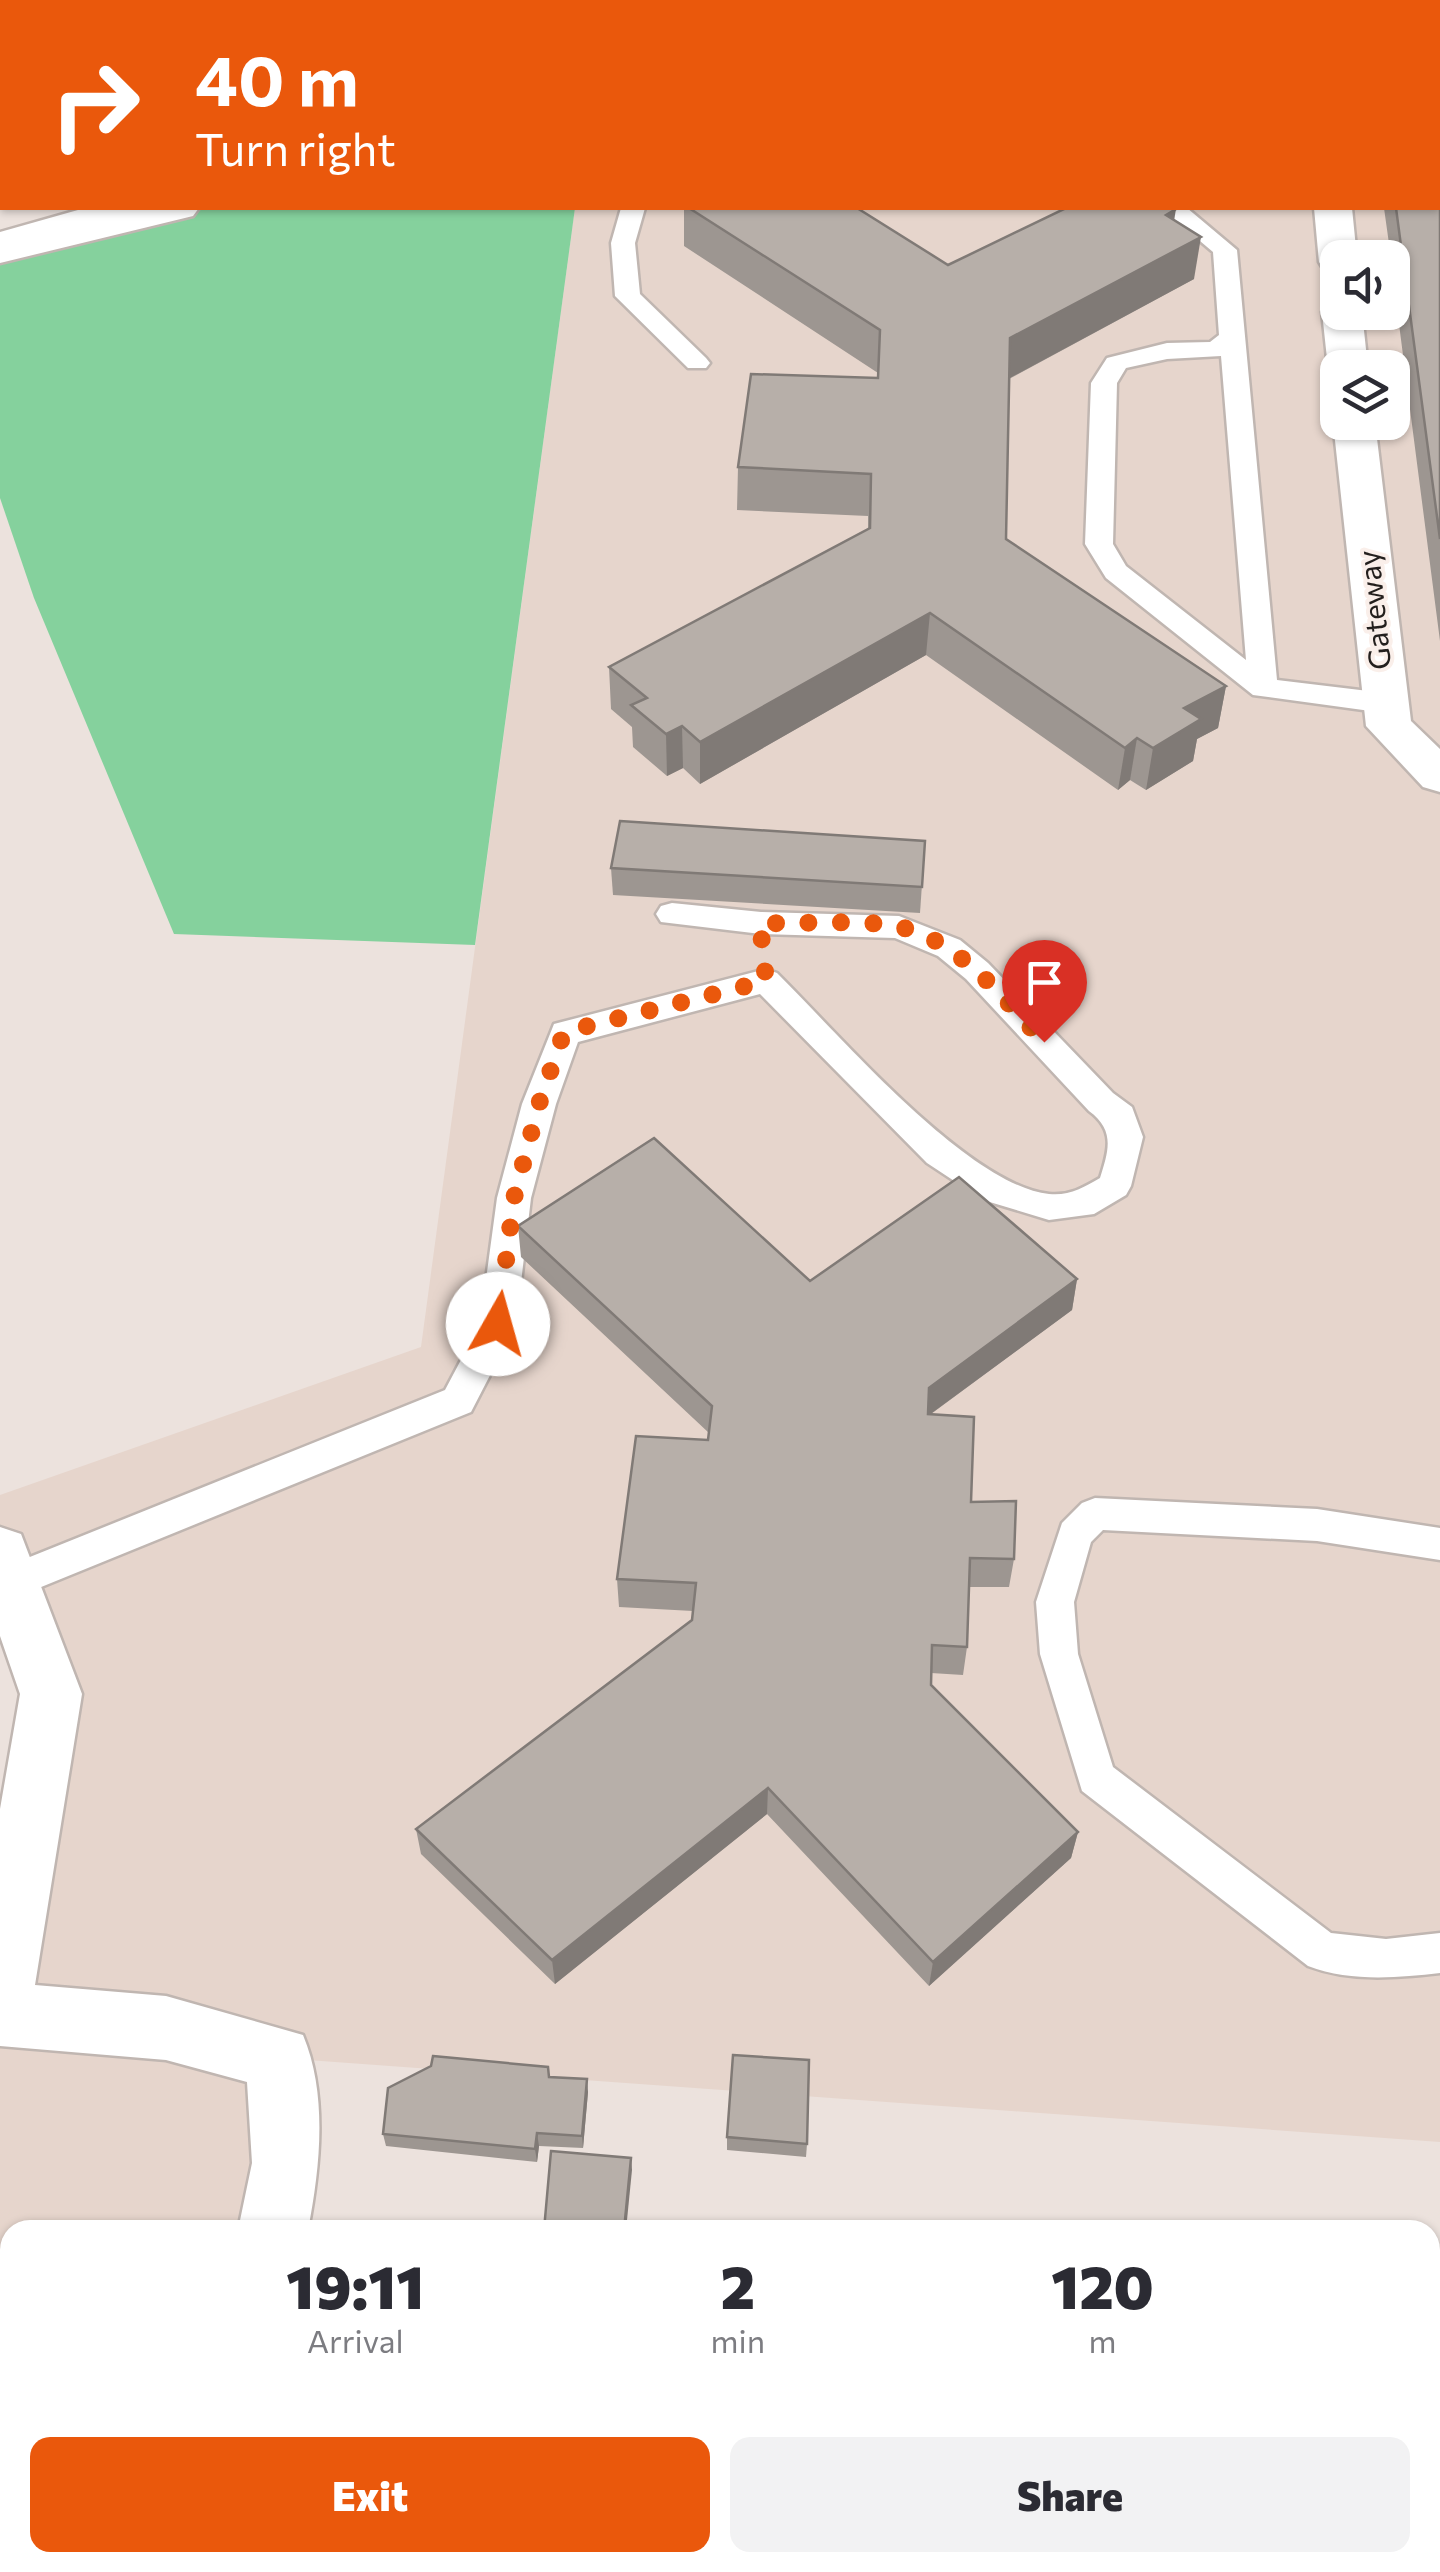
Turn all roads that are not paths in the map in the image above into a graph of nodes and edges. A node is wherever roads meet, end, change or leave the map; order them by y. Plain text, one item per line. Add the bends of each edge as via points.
1 (119, 210) edge
2 (171, 210) edge
3 (632, 210) edge
4 (1175, 210) edge
5 (1333, 210) edge
6 (1336, 240) edge
7 (0, 248) edge
8 (1232, 338) junction
9 (697, 363) dead end
10 (1356, 440) edge
11 (1263, 688) junction
12 (1385, 702) junction
13 (1440, 776) edge
14 (672, 914) edge
15 (760, 923) junction
16 (766, 981) junction
17 (1440, 1544) edge
18 (6, 1567) edge
19 (1440, 1954) edge
20 (0, 1995) edge
21 (0, 2014) edge
22 (275, 2220) edge

1 - 7 main road
2 - 7 main road
3 - 9 lane via 623,243 628,296
4 - 8 lane via 1224,250
5 - 6 main road
8 - 11 lane
8 - 11 lane via 1217,348 1116,363 1104,383 1099,544 1116,572
10 - 12 main road, Gateway
11 - 12 lane
12 - 13 main road, Gateway via 1389,726
14 - 15 lane
15 - 16 lane
15 - 16 lane via 900,927 948,948 1120,1116 1126,1137 1114,1186 1082,1206 1049,1207 995,1191 939,1154
16 - 18 lane via 564,1032 514,1198 498,1324 458,1401
17 - 19 lane via 1317,1524 1095,1514 1075,1534 1056,1602 1059,1654 1096,1778 1323,1952 1386,1959
18 - 20 main road via 51,1694
21 - 22 main road via 166,2028 279,2058 286,2163

